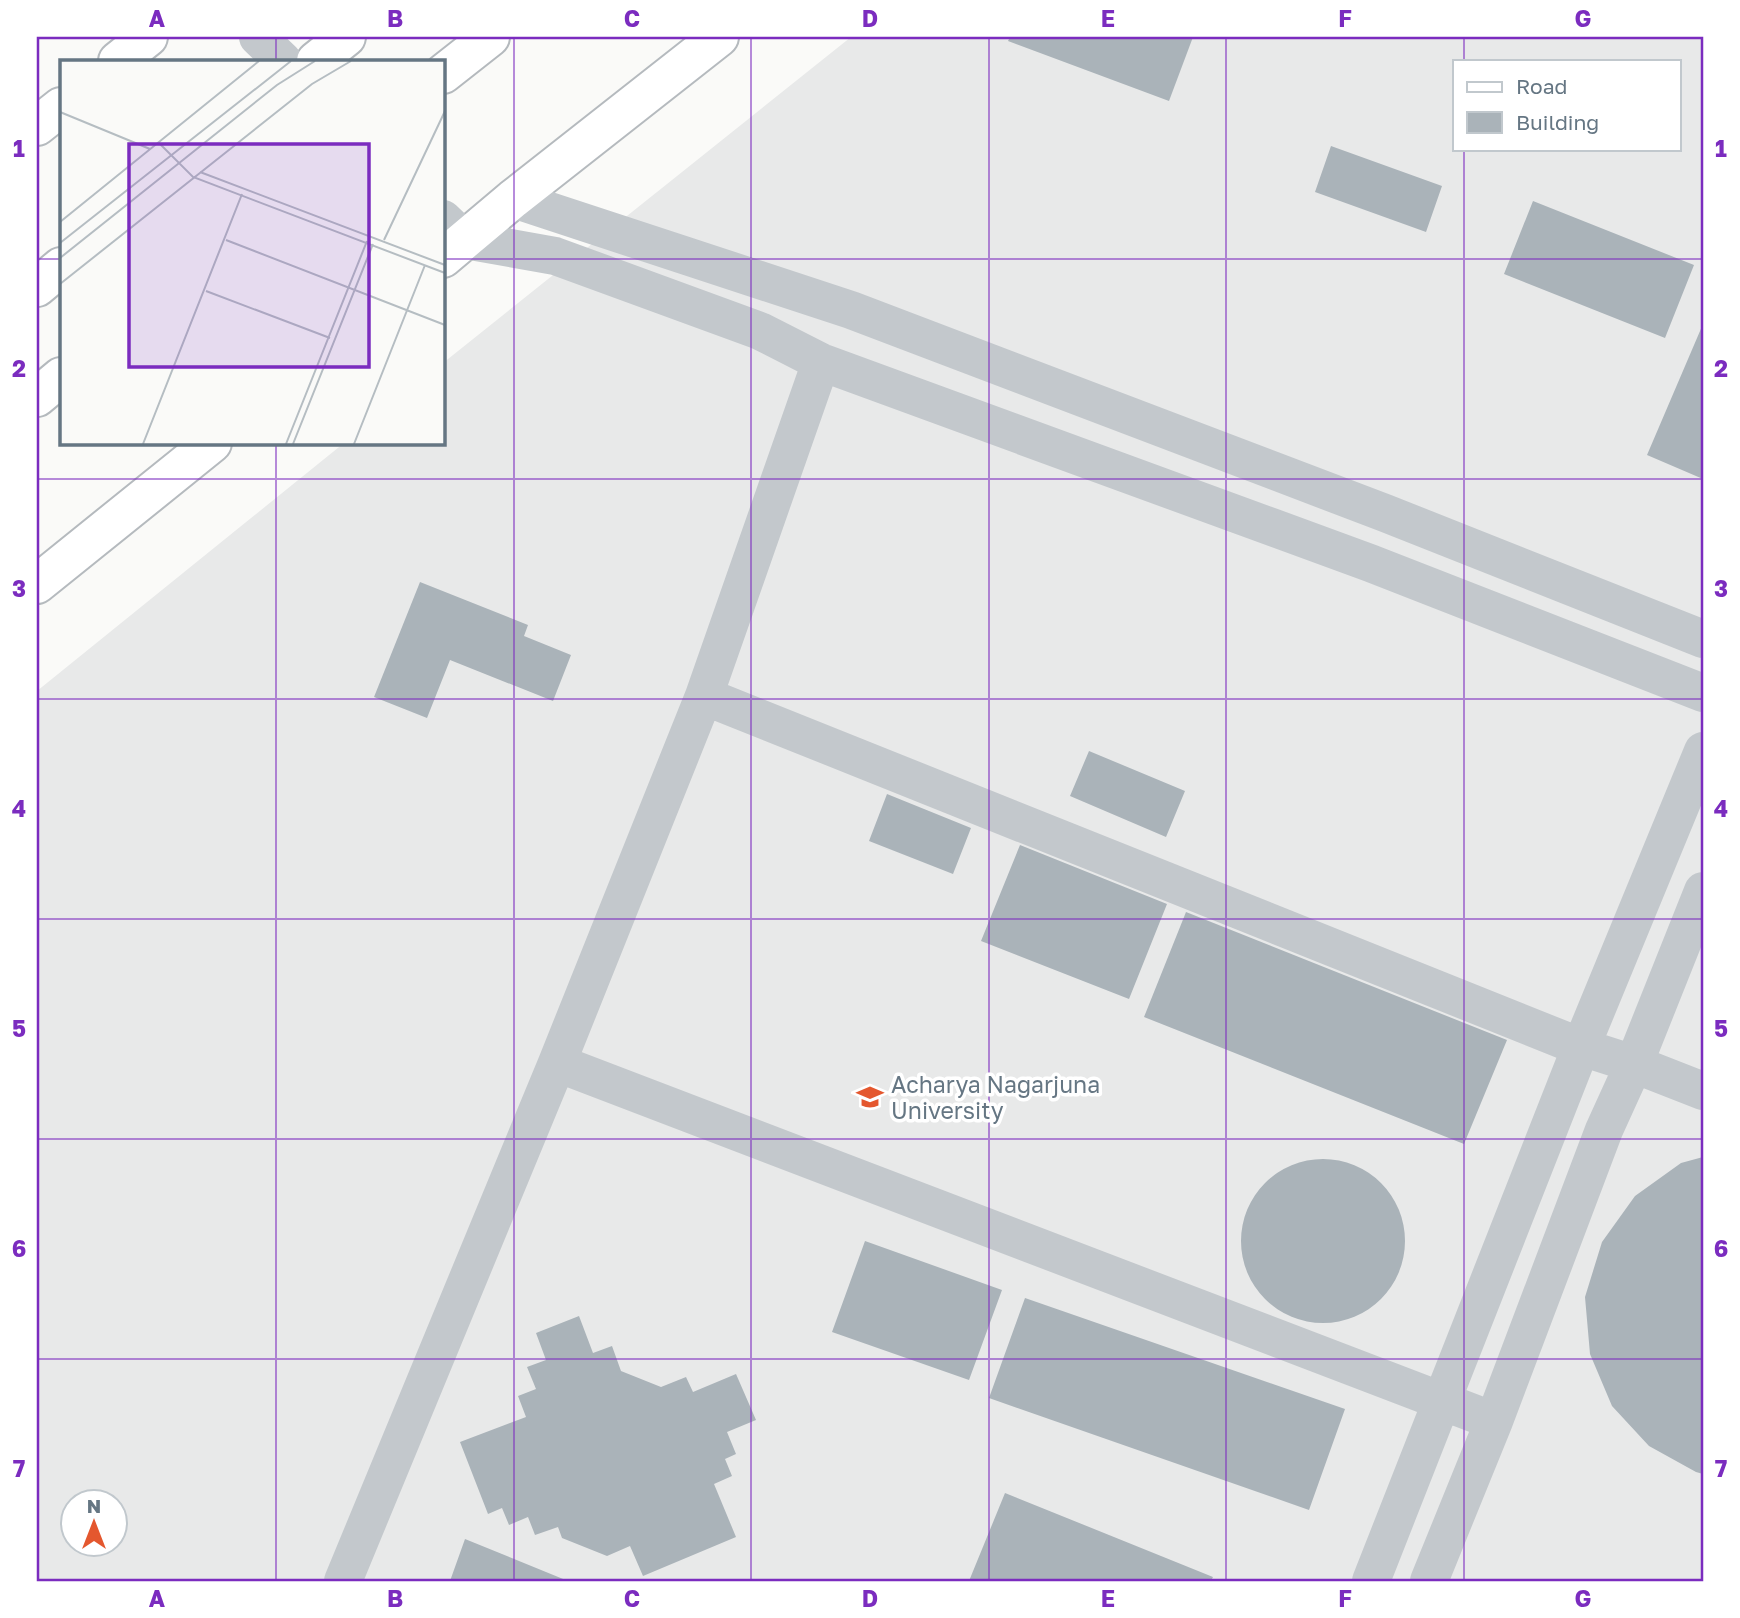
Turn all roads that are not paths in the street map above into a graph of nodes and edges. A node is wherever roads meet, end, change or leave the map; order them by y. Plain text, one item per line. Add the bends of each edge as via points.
1 (148, 37) edge
2 (258, 37) edge
3 (346, 37) edge
4 (490, 37) edge
5 (719, 37) edge
6 (119, 60) edge
7 (282, 60) edge
8 (317, 60) edge
9 (444, 73) edge
10 (60, 108) edge
11 (37, 126) edge
12 (513, 199) junction
13 (450, 239) edge
14 (60, 268) edge
15 (37, 287) edge
16 (821, 362) junction
17 (60, 378) edge
18 (37, 397) edge
19 (211, 444) edge
20 (37, 584) edge
21 (1703, 639) edge
22 (1703, 693) edge
23 (704, 696) junction
24 (1703, 751) edge
25 (1703, 891) edge
26 (1581, 1047) junction
27 (557, 1063) junction
28 (1634, 1064) junction
29 (1703, 1091) edge
30 (1442, 1400) junction
31 (1494, 1421) junction
32 (343, 1581) edge
33 (1371, 1581) edge
34 (1429, 1581) edge

1 - 6 main road
2 - 7 street
3 - 8 main road
4 - 9 main road
5 - 12 main road
10 - 11 main road
12 - 13 main road
12 - 21 street via 851,310
13 - 16 street via 555,256 760,331
14 - 15 main road
16 - 22 street via 1370,563
16 - 23 street
17 - 18 main road
19 - 20 main road
23 - 26 street
23 - 27 street
24 - 26 street
25 - 28 street
26 - 28 street
26 - 30 street
27 - 30 street
27 - 32 street
28 - 29 street
28 - 31 street via 1604,1130
30 - 31 street
30 - 33 street
31 - 34 street

